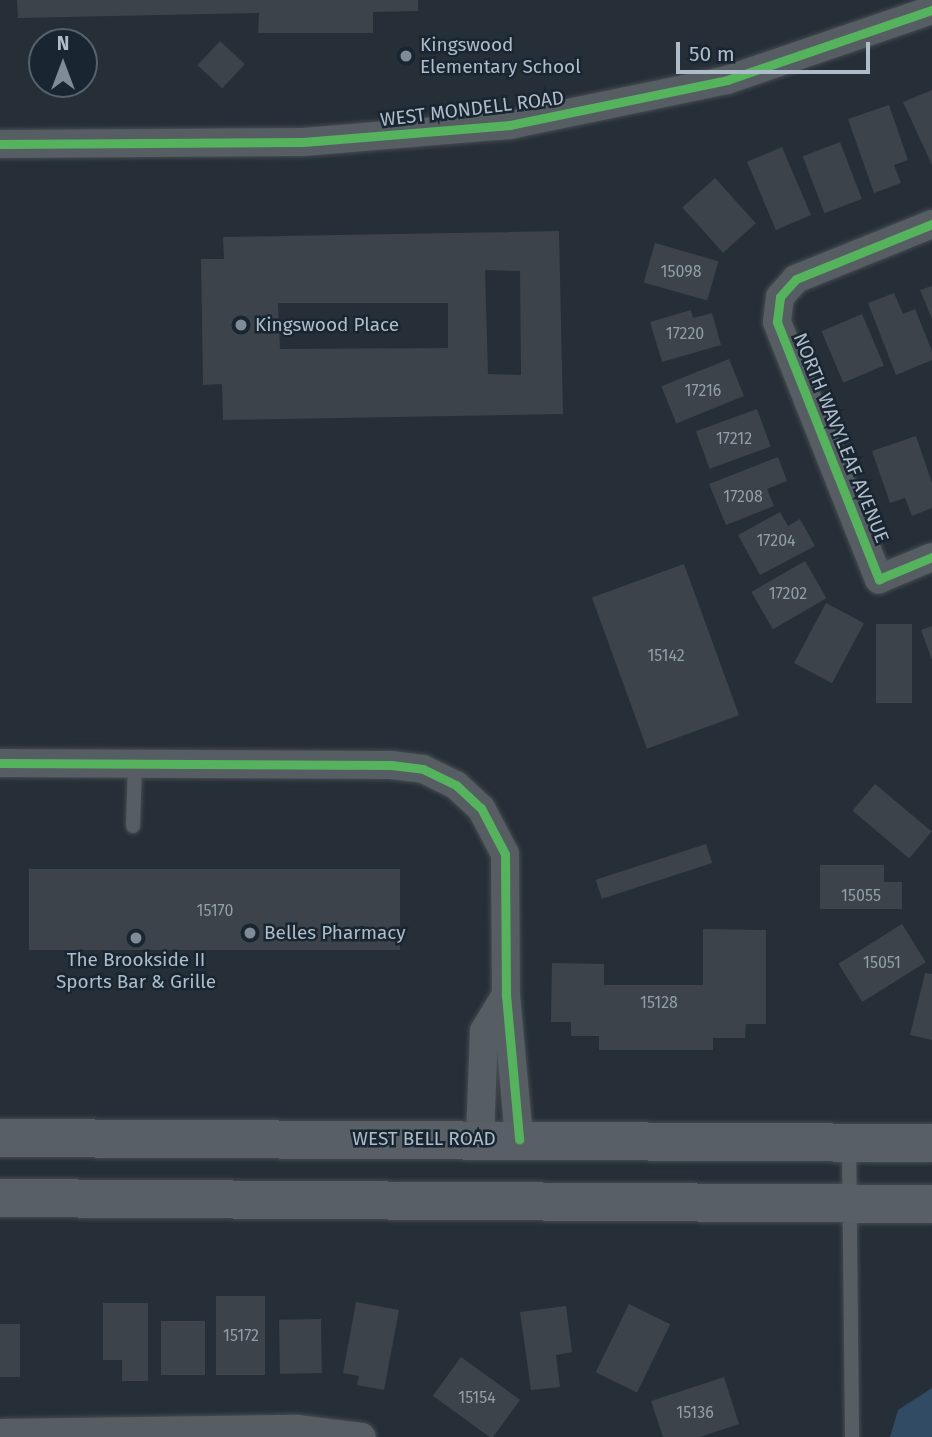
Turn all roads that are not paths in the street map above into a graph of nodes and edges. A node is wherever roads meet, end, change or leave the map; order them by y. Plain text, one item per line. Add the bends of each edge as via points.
1 (932, 10) edge
2 (0, 144) edge
3 (932, 224) edge
4 (932, 557) edge
5 (0, 763) edge
6 (135, 764) junction
7 (133, 826) dead end
8 (506, 995) junction
9 (0, 1138) edge
10 (480, 1139) junction
11 (519, 1139) junction
12 (849, 1142) junction
13 (932, 1143) edge
14 (0, 1198) edge
15 (848, 1204) junction
16 (932, 1204) edge
17 (0, 1433) edge
18 (362, 1437) edge
19 (852, 1437) edge

1 - 2 street, WEST MONDELL ROAD via 727,80 497,127 303,142
3 - 4 street, NORTH WAVYLEAF AVENUE via 796,279 778,310 783,348 879,579
5 - 6 street
6 - 7 lane
6 - 8 street via 391,765 423,769 456,785 481,808 505,854
8 - 10 street via 484,1031
8 - 11 street
9 - 10 main road, WEST BELL ROAD
10 - 11 main road, WEST BELL ROAD
11 - 12 main road, WEST BELL ROAD
12 - 13 main road, WEST BELL ROAD
12 - 15 lane
14 - 15 main road
15 - 16 main road
15 - 19 lane
17 - 18 street via 297,1429

